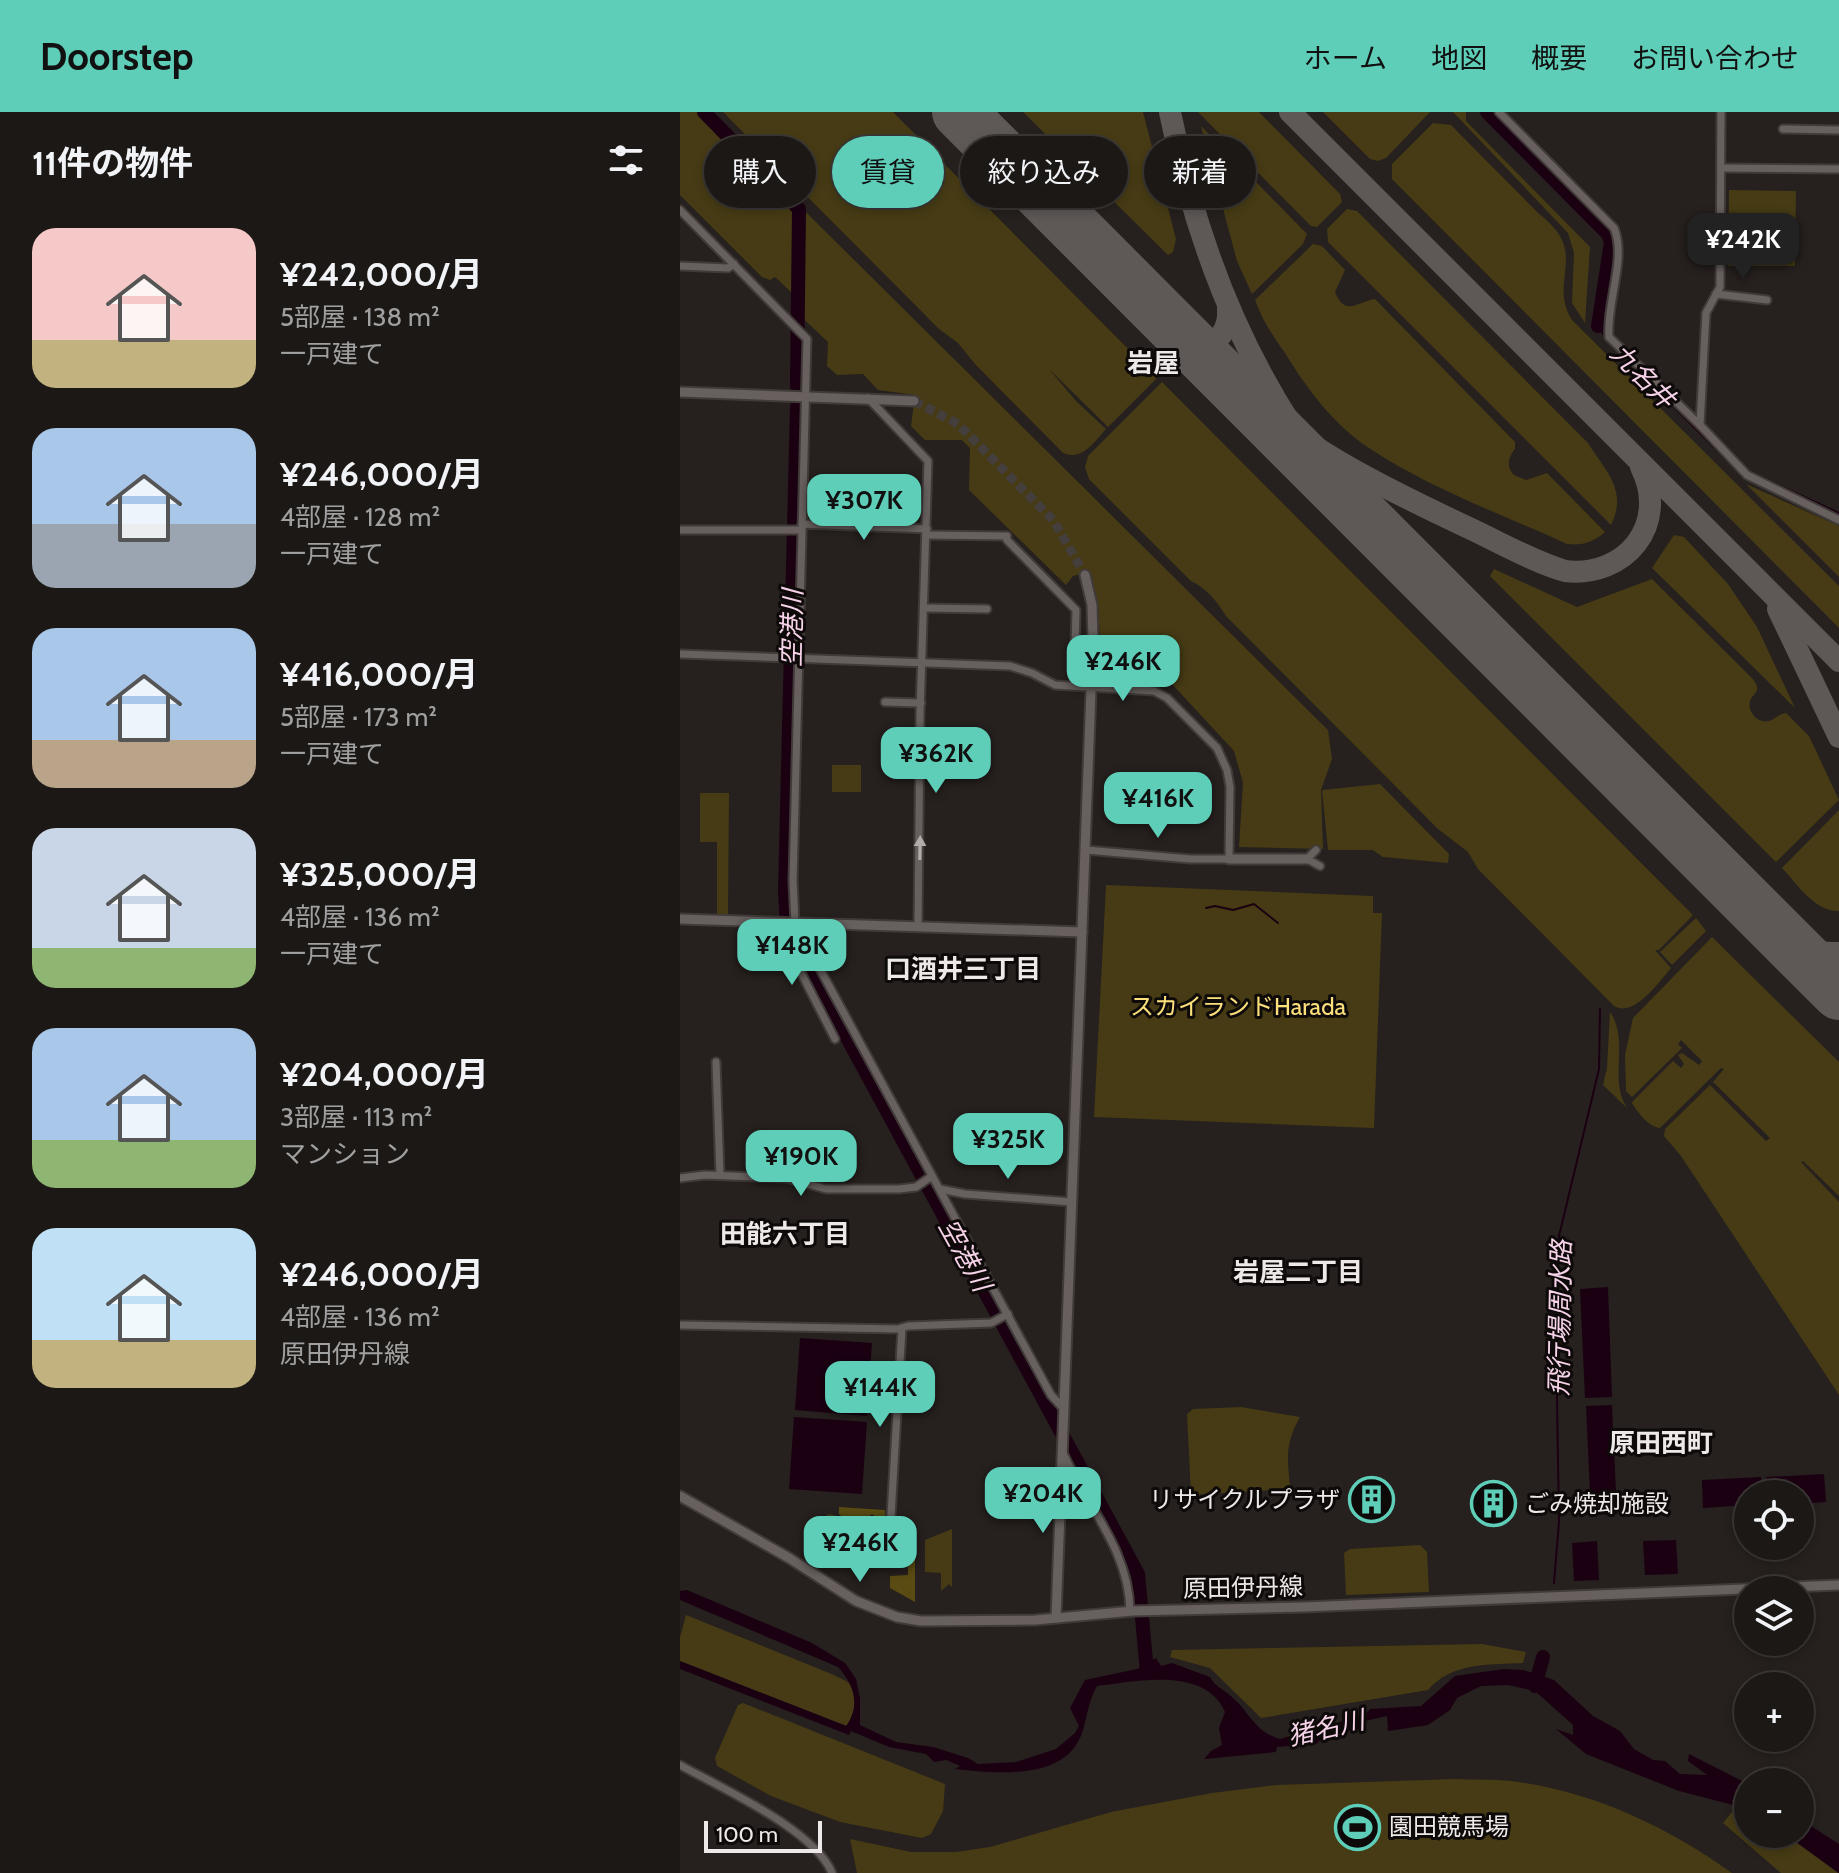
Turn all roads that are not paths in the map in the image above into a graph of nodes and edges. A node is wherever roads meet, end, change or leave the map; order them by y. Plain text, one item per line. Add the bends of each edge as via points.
1 (1499, 112) edge
2 (1721, 112) edge
3 (1783, 129) dead end
4 (1839, 130) edge
5 (1721, 168) junction
6 (1839, 169) edge
7 (680, 210) edge
8 (734, 264) junction
9 (680, 266) edge
10 (1716, 294) junction
11 (1767, 300) dead end
12 (680, 392) edge
13 (806, 395) junction
14 (868, 398) junction
15 (914, 401) tunnel mouth
16 (1700, 425) junction
17 (1839, 520) edge
18 (800, 528) junction
19 (680, 530) edge
20 (927, 532) junction
21 (1085, 575) tunnel mouth
22 (925, 608) junction
23 (987, 609) dead end
24 (680, 654) edge
25 (796, 658) junction
26 (923, 662) junction
27 (1074, 686) junction
28 (1092, 686) junction
29 (885, 702) dead end
30 (921, 703) junction
31 (1086, 850) junction
32 (1316, 850) dead end
33 (1229, 859) junction
34 (1307, 859) junction
35 (1320, 866) dead end
36 (680, 919) edge
37 (785, 922) junction
38 (918, 926) junction
39 (1082, 932) junction
40 (835, 1039) dead end
41 (716, 1062) dead end
42 (720, 1175) junction
43 (931, 1177) junction
44 (680, 1178) edge
45 (940, 1189) junction
46 (1072, 1202) junction
47 (1007, 1315) junction
48 (680, 1325) edge
49 (902, 1328) junction
50 (1064, 1412) junction
51 (1063, 1453) junction
52 (680, 1496) edge
53 (890, 1532) dead end
54 (1839, 1585) edge
55 (1131, 1611) junction
56 (1056, 1618) junction
57 (680, 1765) edge
58 (832, 1873) edge

1 - 16 street via 1614,228 1620,241 1609,337
2 - 5 street
3 - 4 street
5 - 6 street
5 - 10 street
7 - 8 street
8 - 9 street
8 - 13 street via 807,339
10 - 11 street
10 - 16 street via 1706,313
12 - 13 street
13 - 14 street
13 - 18 street
14 - 15 street
14 - 20 street via 928,461
16 - 17 street via 1747,475
18 - 19 street
18 - 20 street
18 - 25 street
20 - 22 street
20 - 27 street via 1007,538 1076,610
21 - 28 street via 1092,605
22 - 23 street
22 - 26 street
24 - 25 street
25 - 26 street
25 - 37 street via 793,881
26 - 27 street via 1010,666 1055,685
26 - 30 street
27 - 28 street
28 - 31 street
28 - 33 street via 1154,691 1217,748 1230,781
29 - 30 street
38 -> 30 street
31 - 33 street
31 - 39 street
32 - 34 street
33 - 34 street
34 - 35 street
36 - 37 street
37 - 38 street
37 - 40 street
37 - 43 street
38 - 39 street
39 - 46 street
41 - 42 street
42 - 43 street via 786,1178 826,1189 899,1189
42 - 44 street
43 - 45 street
45 - 46 street
45 - 47 street
46 - 50 street
47 - 49 street via 994,1322
47 - 50 street
48 - 49 street
49 - 53 street
50 - 51 street
51 - 55 street via 1124,1567
51 - 56 street
52 - 56 street, 原田伊丹線 via 882,1612 921,1621
54 - 55 street, 原田伊丹線
55 - 56 street, 原田伊丹線
57 - 58 street via 796,1830 821,1853

